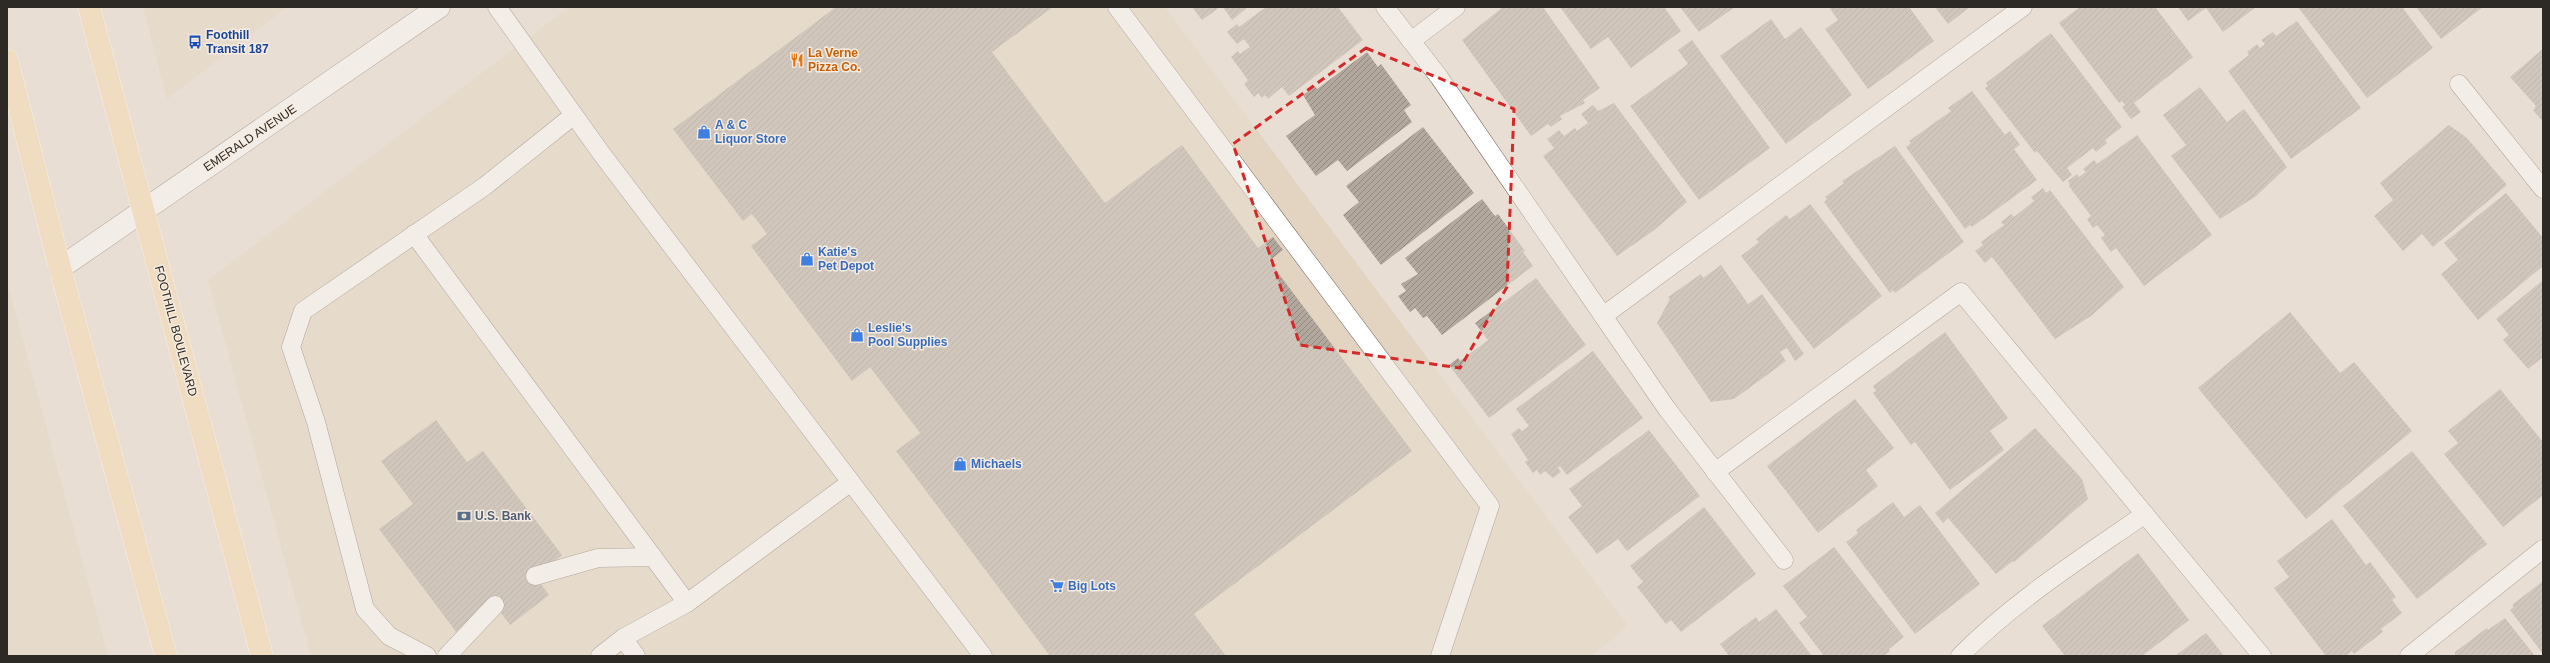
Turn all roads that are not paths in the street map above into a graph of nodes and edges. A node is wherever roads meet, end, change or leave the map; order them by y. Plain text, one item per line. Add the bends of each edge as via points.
1 (89, 7) edge
2 (439, 7) edge
3 (497, 7) edge
4 (1117, 7) edge
5 (1385, 7) edge
6 (1456, 7) edge
7 (2023, 7) edge
8 (1411, 41) junction
9 (7, 60) edge
10 (2459, 84) dead end
11 (574, 115) junction
12 (2543, 189) edge
13 (144, 211) junction
14 (414, 234) junction
15 (60, 268) junction
16 (1603, 316) junction
17 (1715, 472) junction
18 (851, 482) junction
19 (2145, 514) junction
20 (2543, 549) edge
21 (653, 557) junction
22 (1784, 560) dead end
23 (534, 576) dead end
24 (687, 603) junction
25 (495, 605) dead end
26 (623, 638) junction
27 (166, 656) edge
28 (262, 656) edge
29 (427, 656) edge
30 (447, 656) edge
31 (600, 656) edge
32 (636, 656) edge
33 (983, 656) edge
34 (1440, 656) edge
35 (1960, 656) edge
36 (2262, 656) edge
37 (2409, 656) edge

1 - 13 main road, FOOTHILL BOULEVARD
2 - 13 street, EMERALD AVENUE
3 - 11 lane
4 - 34 lane via 1490,506
5 - 8 lane
6 - 8 lane
7 - 16 lane
8 - 16 lane via 1439,77
9 - 15 main road
10 - 12 lane
11 - 14 lane via 485,186
11 - 18 lane
13 - 15 street, EMERALD AVENUE
13 - 28 main road, FOOTHILL BOULEVARD
14 - 21 lane
14 - 29 lane via 303,311 291,347 316,422 365,609 389,636
15 - 27 main road
16 - 17 lane via 1667,409
17 - 19 lane via 1961,292
17 - 22 lane
18 - 24 lane
18 - 33 lane
19 - 35 lane via 2046,584
19 - 36 lane
20 - 37 lane
21 - 23 lane via 598,558
21 - 24 lane
24 - 26 lane
25 - 30 lane
26 - 31 lane
26 - 32 lane

